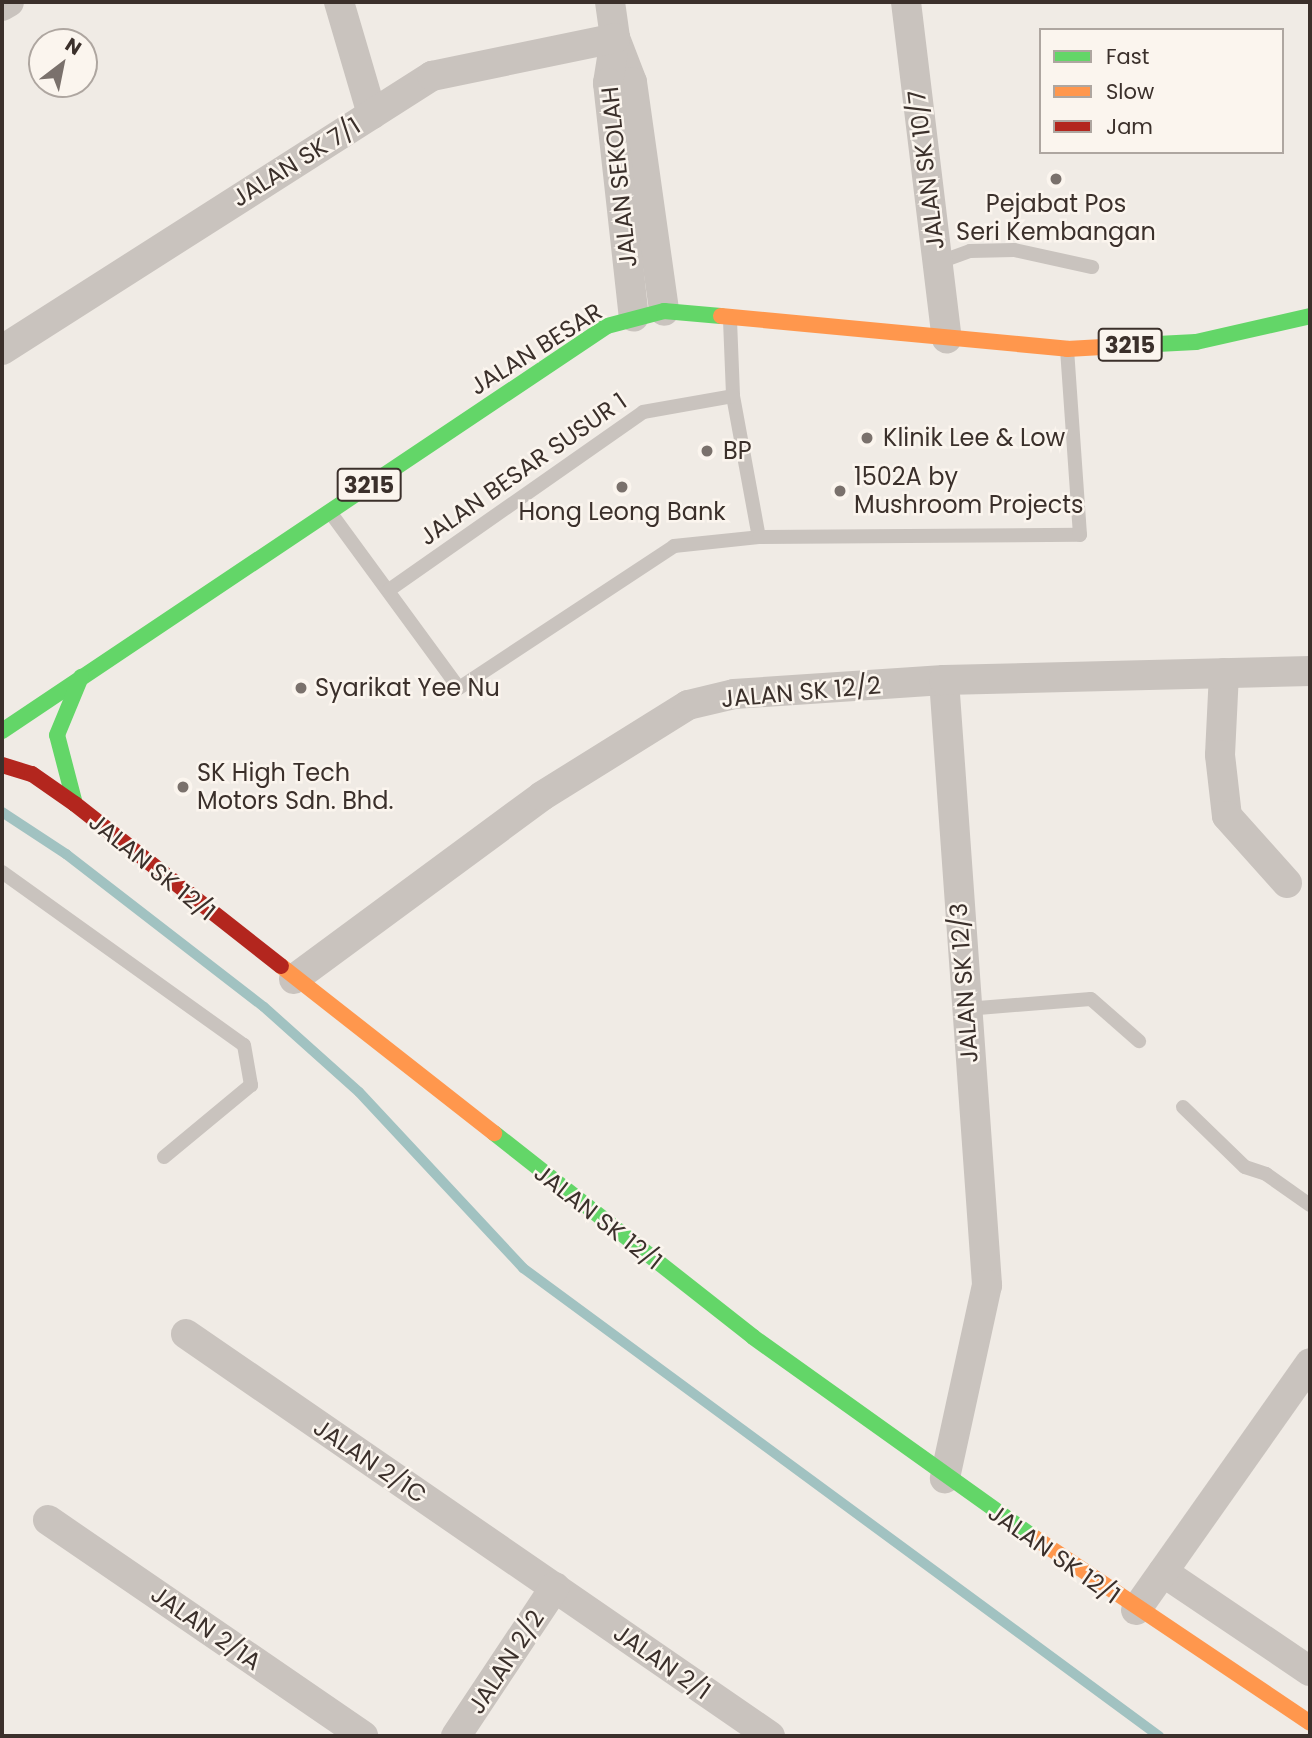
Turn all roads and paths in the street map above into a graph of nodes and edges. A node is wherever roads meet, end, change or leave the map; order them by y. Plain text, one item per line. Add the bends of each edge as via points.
1 (9, 2) edge
2 (339, 2) edge
3 (610, 2) edge
4 (906, 2) edge
5 (2, 6) edge
6 (615, 38) junction
7 (372, 114) junction
8 (937, 262) junction
9 (1092, 267) dead end
10 (664, 312) junction
11 (1310, 316) edge
12 (634, 317) junction
13 (730, 318) junction
14 (947, 338) junction
15 (1067, 349) junction
16 (2, 350) edge
17 (733, 396) junction
18 (330, 511) junction
19 (759, 537) junction
20 (389, 590) junction
21 (1310, 671) edge
22 (1224, 673) junction
23 (81, 677) junction
24 (944, 680) junction
25 (2, 731) edge
26 (2, 765) edge
27 (75, 804) junction
28 (2, 872) edge
29 (1287, 883) dead end
30 (293, 979) junction
31 (966, 1009) junction
32 (1139, 1041) dead end
33 (1183, 1107) dead end
34 (164, 1157) dead end
35 (1310, 1205) edge
36 (186, 1334) dead end
37 (1310, 1363) edge
38 (945, 1478) junction
39 (48, 1520) dead end
40 (1163, 1572) junction
41 (555, 1587) junction
42 (1136, 1610) junction
43 (1310, 1671) edge
44 (1310, 1723) edge
45 (363, 1736) edge
46 (456, 1736) edge
47 (770, 1736) edge

1 - 5 street
2 - 7 street
3 - 6 street, JALAN SEKOLAH
4 - 8 street, JALAN SK 10/7
6 - 7 street, JALAN SK 7/1 via 432,76
6 - 10 street, JALAN SEKOLAH via 632,82
6 - 12 street, JALAN SEKOLAH via 608,83
7 - 16 street, JALAN SK 7/1
8 - 9 lane via 970,251 1014,250
8 - 14 street, JALAN SK 10/7
10 - 12 main road, JALAN BESAR / 3215
10 - 13 main road, JALAN BESAR / 3215
11 - 15 main road, JALAN BESAR / 3215 via 1196,342
12 - 18 main road, JALAN BESAR / 3215 via 607,326
13 - 14 main road, JALAN BESAR / 3215
13 - 17 lane
14 - 15 main road, JALAN BESAR / 3215
15 - 19 lane via 1080,536
17 - 19 lane
17 - 20 lane, JALAN BESAR SUSUR 1 via 643,412
18 - 20 lane
18 - 23 main road, JALAN BESAR / 3215
19 - 20 lane via 674,546 458,688
21 - 22 street, JALAN SK 12/2
22 - 24 street, JALAN SK 12/2
22 - 29 street via 1220,755 1227,816
23 - 25 main road, JALAN BESAR / 3215
23 - 27 main road, JALAN SK 12/1 via 57,735
24 - 30 street, JALAN SK 12/2 via 734,694 688,705 542,796
24 - 31 street, JALAN SK 12/3
26 - 27 main road, JALAN SK 12/1 via 32,774
27 - 30 main road, JALAN SK 12/1
28 - 34 lane via 244,1045 251,1085
30 - 38 main road, JALAN SK 12/1 via 753,1337
31 - 32 lane via 1091,999
31 - 38 street, JALAN SK 12/3 via 987,1286
33 - 35 lane via 1245,1167 1266,1174
36 - 41 street, JALAN 2/1C
37 - 40 street, JALAN SK 12/1
38 - 42 main road, JALAN SK 12/1
39 - 45 street, JALAN 2/1A
40 - 42 street, JALAN SK 12/1
40 - 43 street
41 - 46 street, JALAN 2/2
41 - 47 street, JALAN 2/1
42 - 44 main road, JALAN SK 12/1

